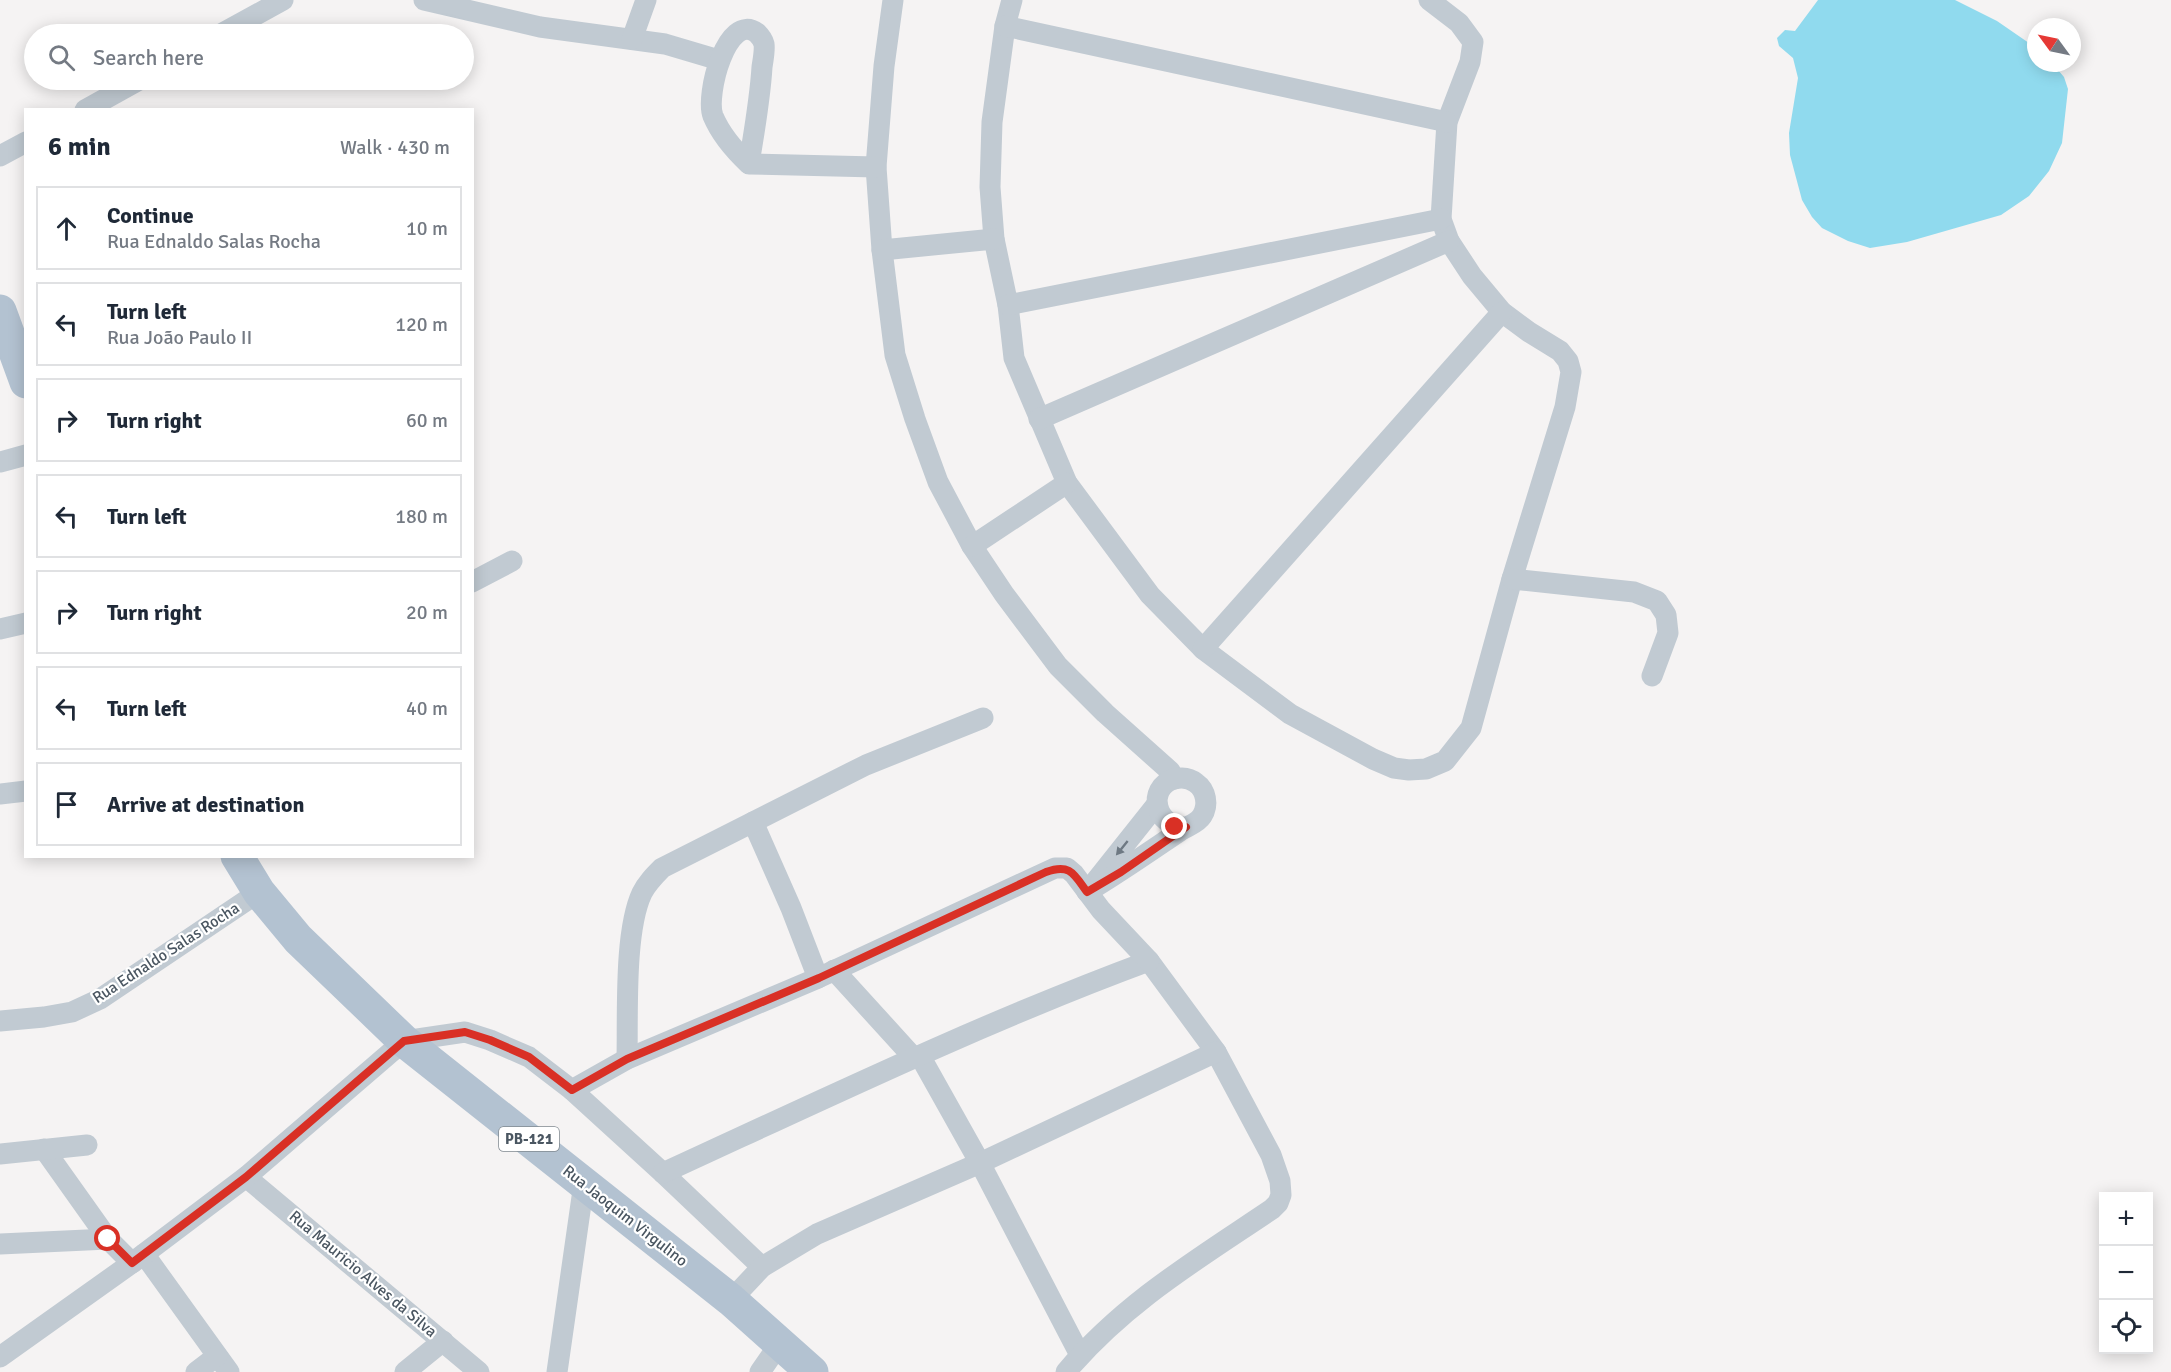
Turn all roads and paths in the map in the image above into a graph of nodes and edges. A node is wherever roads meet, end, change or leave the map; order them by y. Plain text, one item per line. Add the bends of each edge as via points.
1 (283, 0) edge
2 (424, 0) edge
3 (646, 0) edge
4 (893, 0) edge
5 (1012, 0) edge
6 (1429, 0) edge
7 (239, 24) edge
8 (1005, 26) junction
9 (632, 39) junction
10 (719, 60) junction
11 (121, 90) edge
12 (89, 108) edge
13 (1447, 122) junction
14 (24, 143) edge
15 (0, 156) edge
16 (749, 164) junction
17 (876, 167) junction
18 (1441, 219) junction
19 (994, 239) junction
20 (1449, 241) junction
21 (882, 250) junction
22 (1008, 305) junction
23 (0, 312) edge
24 (1502, 312) junction
25 (24, 377) edge
26 (1039, 419) junction
27 (24, 456) edge
28 (0, 462) edge
29 (1067, 483) junction
30 (972, 546) junction
31 (512, 561) dead end
32 (1512, 579) junction
33 (474, 581) edge
34 (24, 623) edge
35 (0, 629) edge
36 (1203, 649) junction
37 (1652, 676) dead end
38 (983, 718) dead end
39 (1174, 779) junction
40 (24, 791) edge
41 (0, 794) edge
42 (1157, 804) junction
43 (753, 822) junction
44 (1186, 827) junction
45 (238, 858) edge
46 (259, 892) junction
47 (1087, 892) junction
48 (1149, 961) junction
49 (826, 974) junction
50 (0, 1021) edge
51 (404, 1041) junction
52 (1216, 1052) junction
53 (917, 1057) junction
54 (627, 1059) junction
55 (572, 1090) junction
56 (87, 1145) dead end
57 (44, 1149) junction
58 (0, 1154) edge
59 (980, 1163) junction
60 (663, 1173) junction
61 (246, 1177) junction
62 (584, 1183) junction
63 (108, 1239) junction
64 (0, 1244) edge
65 (138, 1259) junction
66 (762, 1267) junction
67 (731, 1299) junction
68 (443, 1341) junction
69 (780, 1343) junction
70 (1080, 1355) junction
71 (0, 1357) edge
72 (223, 1364) edge
73 (196, 1372) edge
74 (405, 1372) edge
75 (479, 1372) edge
76 (557, 1372) edge
77 (760, 1372) edge
78 (813, 1372) edge
79 (1066, 1372) edge

1 - 7 street
2 - 9 street via 540,27
3 - 9 street
4 - 17 street
5 - 8 street
6 - 13 street via 1459,23 1473,42 1470,62
8 - 13 street
8 - 19 street via 992,122 990,187
9 - 10 street
10 - 16 street via 711,90 712,113 723,134
10 - 16 street via 732,38 745,29 761,37 764,45 760,94
11 - 12 street
13 - 18 street
14 - 15 street
16 - 17 street
17 - 21 street
18 - 20 street
18 - 22 street
19 - 21 street
19 - 22 street
20 - 24 street
20 - 26 street
21 - 30 street via 896,355 915,419 938,482
22 - 26 street via 1014,358
23 - 25 main road
24 - 32 street via 1560,351 1571,372 1565,407
24 - 36 street
26 - 29 street
27 - 28 street
29 - 30 street
29 - 36 street via 1150,595
30 - 39 street via 1058,666
31 - 33 street
32 - 36 street via 1471,728 1444,761 1426,769 1395,768 1373,759 1290,714
32 - 37 street via 1634,592 1657,601 1666,615 1668,633
34 - 35 street
38 - 43 street via 866,765
39 - 42 street via 1162,788
39 - 44 street via 1194,781 1205,796 1202,816
40 - 41 street
42 - 44 street via 1166,822
42 -> 47 street
43 - 49 street
43 - 54 street via 663,868 650,879 642,894 632,936
44 - 47 street
45 - 46 main road, Rua Jaoquim Virgulino / PB-121
46 - 50 street, Rua Ednaldo Salas Rocha via 100,999 72,1012
46 - 51 main road, Rua Jaoquim Virgulino / PB-121 via 298,939
47 - 48 street
47 - 49 street via 1067,868 1055,868
48 - 52 street
48 - 53 street
49 - 53 street
49 - 54 street
51 - 55 street via 465,1032 529,1057
51 - 61 street
51 - 62 main road, Rua Jaoquim Virgulino / PB-121
52 - 59 street
52 - 70 street via 1271,1155 1280,1181 1278,1203 1143,1297
53 - 59 street
53 - 60 street
54 - 55 street
55 - 60 street
56 - 57 street
57 - 58 street
57 - 63 street
59 - 66 street via 817,1234
59 - 70 street
60 - 66 street
61 - 65 street
61 - 68 street, Rua Mauricio Alves da Silva
62 - 67 main road, Rua Jaoquim Virgulino / PB-121
62 - 76 street
63 - 64 street
63 - 65 street
65 - 71 street
65 - 72 street
66 - 67 street
67 - 69 main road, Rua Jaoquim Virgulino / PB-121
68 - 74 street
68 - 75 street, Rua Mauricio Alves da Silva
69 - 77 street
69 - 78 main road, Rua Jaoquim Virgulino / PB-121
70 - 79 street
72 - 73 street

